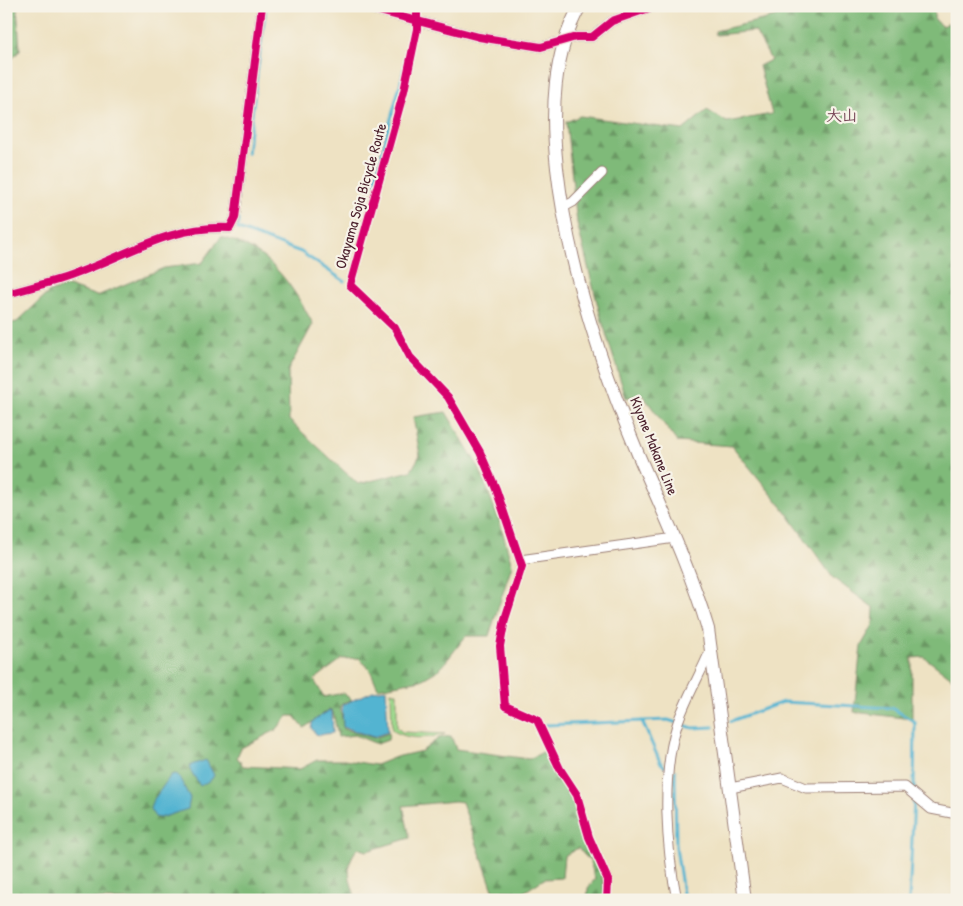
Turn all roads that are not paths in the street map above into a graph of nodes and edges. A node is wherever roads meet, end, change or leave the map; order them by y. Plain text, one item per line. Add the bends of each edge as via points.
1 (262, 6) edge
2 (360, 6) edge
3 (580, 6) edge
4 (655, 6) edge
5 (564, 42) junction
6 (602, 173) dead end
7 (562, 208) junction
8 (6, 294) edge
9 (675, 538) junction
10 (520, 560) dead end
11 (711, 649) junction
12 (730, 788) junction
13 (957, 814) edge
14 (677, 900) edge
15 (744, 900) edge

1 - 8 street via 235,218 230,228 192,229 161,238 82,272
2 - 5 street via 479,37 541,47
3 - 5 main road, Kiyone Makane Line
4 - 5 street via 612,21 592,37 583,36
5 - 7 main road, Kiyone Makane Line via 556,76 554,123
6 - 7 street via 573,202
7 - 9 main road, Kiyone Makane Line via 573,262 611,383
9 - 10 street
9 - 11 main road, Kiyone Makane Line via 699,598
11 - 12 main road, Kiyone Makane Line
11 - 14 street via 672,744 668,824
12 - 13 street via 782,778 806,788 905,787 931,809
12 - 15 main road, Kiyone Makane Line

